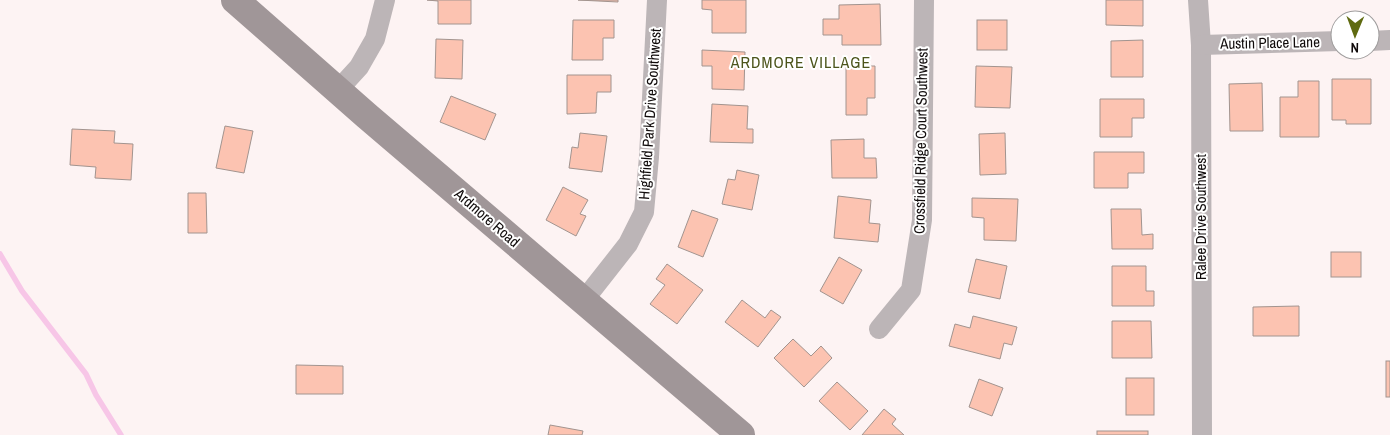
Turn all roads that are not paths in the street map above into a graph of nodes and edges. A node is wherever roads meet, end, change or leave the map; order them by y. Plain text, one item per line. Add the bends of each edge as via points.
1 (235, 0) edge
2 (385, 0) edge
3 (657, 0) edge
4 (924, 0) edge
5 (1198, 0) edge
6 (1330, 41) edge
7 (1201, 45) junction
8 (338, 90) junction
9 (584, 300) junction
10 (879, 329) dead end
11 (741, 435) edge
12 (1202, 435) edge

1 - 8 street, Ardmore Road
2 - 8 street via 375,39 359,67
3 - 9 street, Highfield Park Drive Southwest via 644,212 628,244
4 - 10 street, Crossfield Ridge Court Southwest via 922,220 911,290
5 - 7 street, Ralee Drive Southwest
6 - 7 street, Austin Place Lane
7 - 12 street, Ralee Drive Southwest
8 - 9 street, Ardmore Road
9 - 11 street, Ardmore Road

